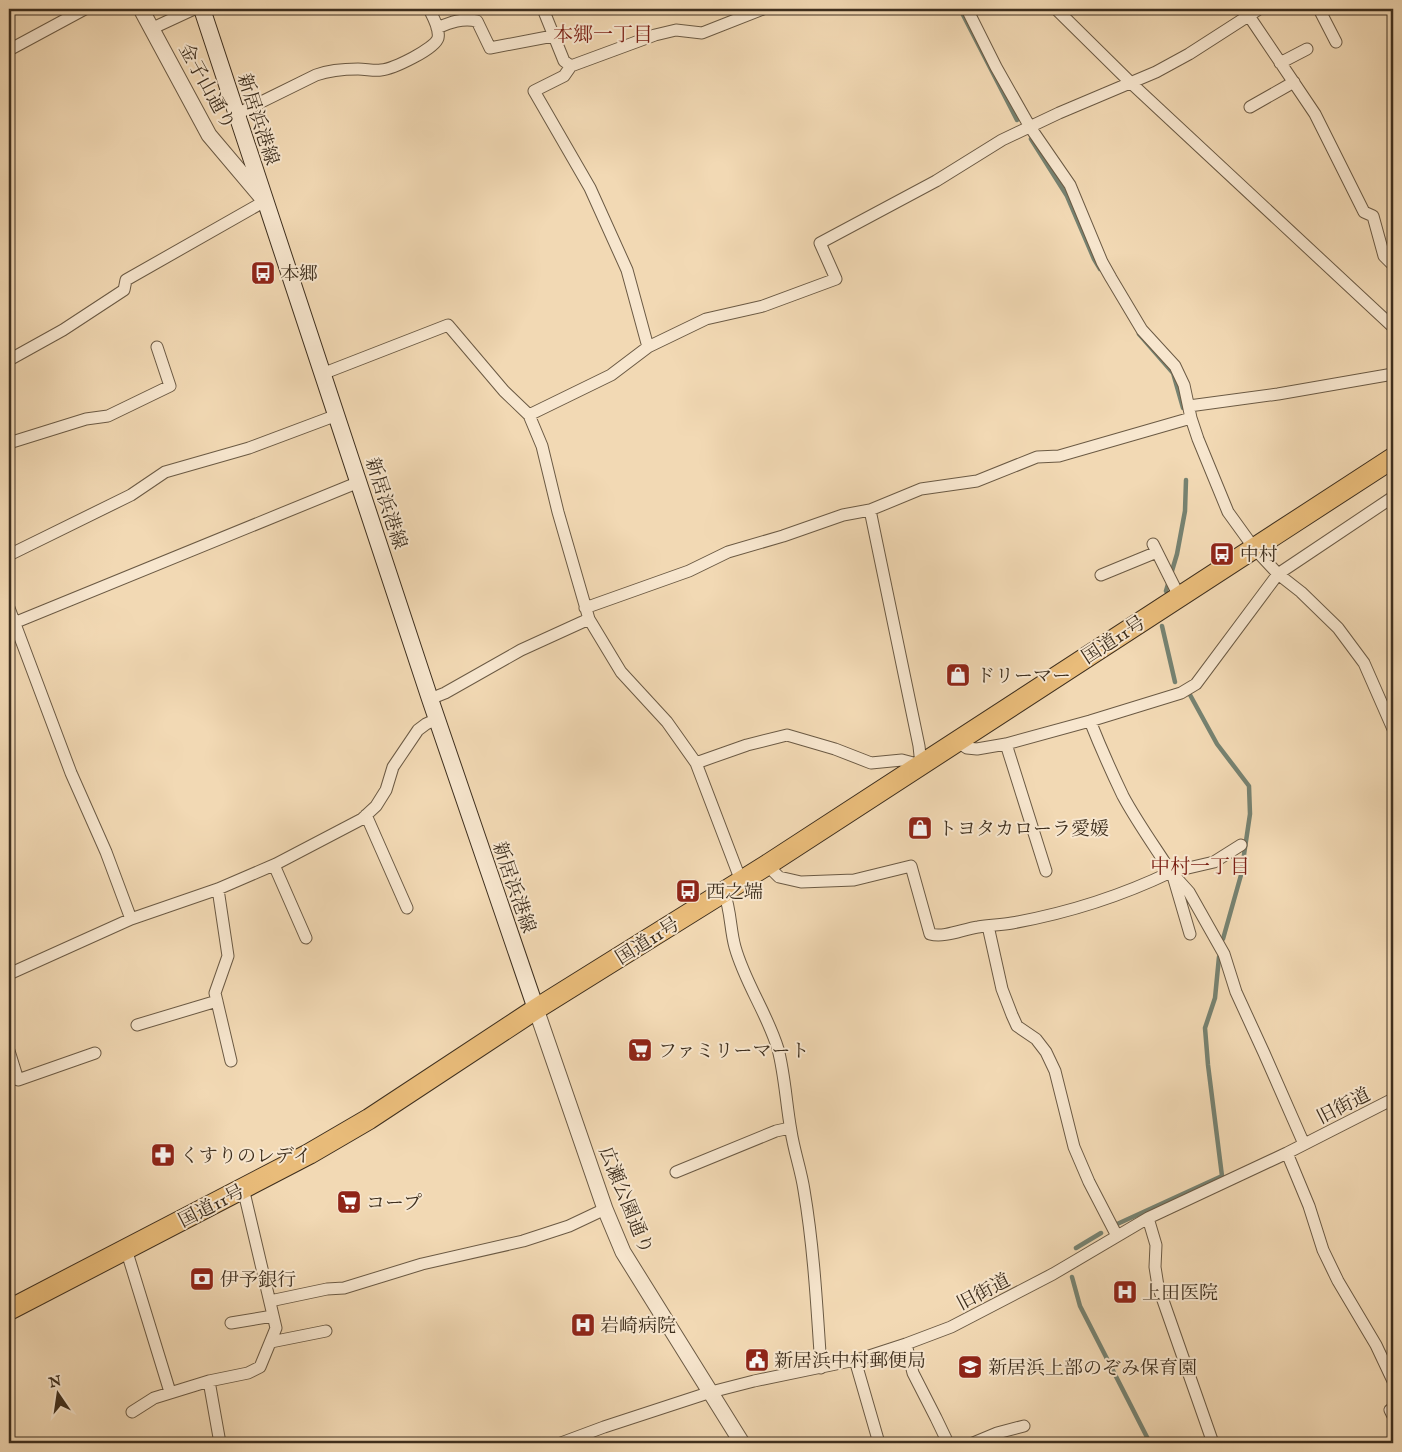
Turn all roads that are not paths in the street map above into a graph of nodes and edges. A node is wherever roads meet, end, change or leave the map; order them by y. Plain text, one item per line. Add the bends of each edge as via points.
1 (85, 9) edge
2 (141, 9) edge
3 (194, 9) edge
4 (202, 9) edge
5 (429, 9) edge
6 (543, 9) edge
7 (967, 9) edge
8 (1056, 9) edge
9 (1259, 9) edge
10 (1319, 9) edge
11 (757, 10) edge
12 (1249, 16) junction
13 (153, 28) junction
14 (437, 28) junction
15 (553, 36) junction
16 (1336, 42) dead end
17 (1307, 49) dead end
18 (9, 50) edge
19 (1280, 62) junction
20 (571, 66) junction
21 (1131, 82) junction
22 (1294, 82) junction
23 (1250, 107) dead end
24 (237, 114) junction
25 (1030, 127) junction
26 (265, 201) junction
27 (1393, 265) edge
28 (1393, 327) edge
29 (157, 347) dead end
30 (648, 347) junction
31 (9, 360) edge
32 (322, 374) junction
33 (1393, 374) edge
34 (1190, 412) junction
35 (337, 415) junction
36 (529, 415) junction
37 (9, 443) edge
38 (1393, 458) edge
39 (359, 482) junction
40 (1393, 497) edge
41 (870, 510) junction
42 (1254, 548) junction
43 (9, 555) edge
44 (1278, 574) junction
45 (1101, 576) dead end
46 (1173, 584) junction
47 (9, 608) edge
48 (585, 608) junction
49 (589, 619) junction
50 (12, 624) edge
51 (430, 699) junction
52 (1391, 714) edge
53 (437, 719) junction
54 (1090, 721) junction
55 (1393, 728) edge
56 (956, 741) junction
57 (1006, 744) junction
58 (696, 763) junction
59 (921, 765) junction
60 (366, 815) junction
61 (1240, 845) dead end
62 (274, 865) junction
63 (766, 865) junction
64 (1046, 871) dead end
65 (1171, 872) junction
66 (741, 881) junction
67 (218, 888) junction
68 (724, 892) junction
69 (407, 908) dead end
70 (131, 919) junction
71 (988, 926) junction
72 (1190, 934) dead end
73 (306, 938) dead end
74 (9, 974) edge
75 (217, 1001) junction
76 (536, 1009) junction
77 (137, 1025) dead end
78 (9, 1052) edge
79 (95, 1053) dead end
80 (231, 1061) dead end
81 (13, 1082) edge
82 (1393, 1099) edge
83 (790, 1128) junction
84 (1304, 1144) junction
85 (1287, 1153) junction
86 (676, 1172) dead end
87 (243, 1188) junction
88 (605, 1209) junction
89 (1148, 1218) junction
90 (1117, 1236) junction
91 (126, 1249) junction
92 (270, 1302) junction
93 (9, 1310) edge
94 (273, 1316) junction
95 (231, 1323) dead end
96 (326, 1331) dead end
97 (271, 1342) junction
98 (906, 1344) junction
99 (855, 1360) junction
100 (821, 1368) junction
101 (209, 1381) junction
102 (1393, 1381) edge
103 (170, 1392) junction
104 (710, 1392) junction
105 (1393, 1408) edge
106 (132, 1412) dead end
107 (1393, 1416) edge
108 (1024, 1426) dead end
109 (220, 1443) edge
110 (561, 1443) edge
111 (742, 1443) edge
112 (879, 1443) edge
113 (948, 1443) edge
114 (973, 1443) edge
115 (1213, 1443) edge

1 - 18 street
2 - 13 street, 金子山通り
3 - 13 street
4 - 24 main road, 新居浜港線
5 - 14 street
6 - 15 street
7 - 25 street
8 - 21 street
9 - 12 street
10 - 16 street
11 - 20 street via 702,33 676,30 655,35
12 - 19 street
12 - 21 street via 1189,54
13 - 26 street, 金子山通り via 209,135
14 - 15 street via 466,19 477,21 490,48
14 - 24 street via 436,43 404,62 383,70 328,71
15 - 20 street via 564,60
17 - 19 street
19 - 22 street
20 - 30 street via 564,76 534,91 590,188 628,270
21 - 25 street
21 - 28 street
22 - 23 street
22 - 27 street via 1315,114 1364,212 1373,216 1384,256
24 - 26 main road, 新居浜港線
25 - 30 street via 820,243 836,279 763,306 706,319
25 - 34 street via 1070,184 1102,262 1142,330 1175,366 1184,385
26 - 31 street via 126,280 124,290
26 - 32 main road, 新居浜港線
29 - 37 street via 170,386 108,416 86,419
30 - 36 street via 611,375
32 - 35 main road, 新居浜港線
32 - 36 street via 448,325 504,391
33 - 34 street
34 - 41 street via 1059,456 1036,457 977,481 921,489
34 - 42 street via 1228,512
35 - 39 main road, 新居浜港線
35 - 43 street via 249,448 165,472 131,495
36 - 48 street via 542,446
38 - 42 highway, 国道11号
39 - 50 street
39 - 51 main road, 新居浜港線
40 - 44 street
41 - 48 street via 843,514 728,552 689,571
41 - 59 street
42 - 44 street
42 - 46 highway, 国道11号
44 - 52 street via 1338,628 1364,663
44 - 54 street via 1196,684 1181,693
45 - 46 street via 1155,548
46 - 56 highway, 国道11号
47 - 50 street
48 - 49 street
49 - 51 street via 521,650
49 - 58 street via 621,672 667,722
50 - 70 street
51 - 53 main road, 新居浜港線
52 - 55 street
53 - 60 street via 418,730 393,767 386,790
53 - 76 main road, 新居浜港線
54 - 57 street
54 - 65 street via 1124,796
56 - 57 street via 967,748 977,749
56 - 59 highway, 国道11号
57 - 64 street
58 - 59 street via 787,735 871,762 902,760
58 - 66 street
59 - 63 highway, 国道11号
60 - 62 street
60 - 69 street
61 - 65 street via 1214,862
62 - 67 street
62 - 73 street
63 - 66 highway, 国道11号
63 - 71 street via 779,877 801,882 854,880 911,866 930,934 938,936
65 - 71 street via 1128,892 1093,903
65 - 72 street
65 - 84 street via 1189,892 1224,954 1236,992
66 - 68 highway, 国道11号
67 - 70 street
67 - 75 street via 228,956 215,993
68 - 76 highway, 国道11号
68 - 83 street via 743,970 778,1048
70 - 74 street
71 - 90 street via 1002,989 1012,1015 1017,1026 1046,1052 1055,1071 1074,1146
75 - 77 street
75 - 80 street
76 - 87 highway, 国道11号 via 369,1119
76 - 88 street, 広瀬公園通り
78 - 81 street
79 - 81 street
82 - 84 street, 旧街道
83 - 86 street
83 - 100 street via 804,1188 811,1240
84 - 85 street, 旧街道
85 - 89 street, 旧街道
85 - 102 street via 1323,1250
87 - 91 highway, 国道11号
87 - 92 street
88 - 92 street via 569,1226 523,1241 422,1264 344,1288
88 - 104 street, 広瀬公園通り via 623,1252
89 - 90 street, 旧街道
89 - 115 street via 1156,1245 1158,1286
90 - 98 street, 旧街道 via 1053,1274 951,1327
91 - 93 highway, 国道11号
91 - 103 street
92 - 94 street
94 - 95 street
94 - 97 street via 276,1328
96 - 97 street
97 - 101 street via 260,1367 248,1373
98 - 99 street, 旧街道
98 - 113 street via 913,1373
99 - 100 street, 旧街道
99 - 112 street
100 - 104 street, 旧街道
101 - 103 street
101 - 109 street
103 - 106 street
104 - 110 street, 旧街道
104 - 111 street, 広瀬公園通り
105 - 107 street via 1390,1410
108 - 114 street

